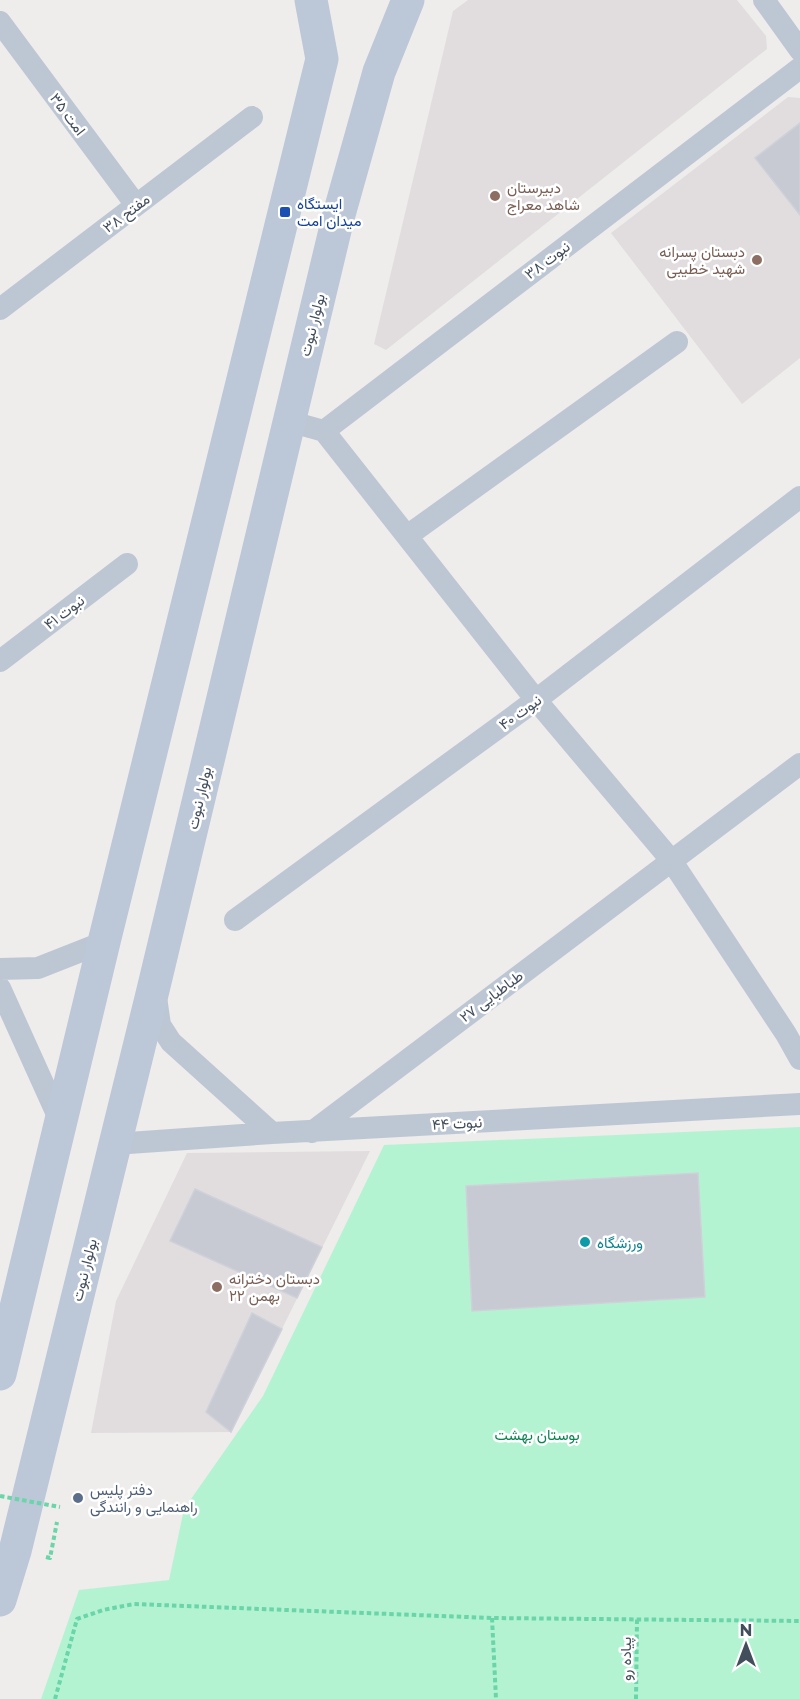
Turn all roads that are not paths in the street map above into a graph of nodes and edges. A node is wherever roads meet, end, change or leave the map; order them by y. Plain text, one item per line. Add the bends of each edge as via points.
1 (311, 0) edge
2 (408, 0) edge
3 (764, 0) edge
4 (0, 22) edge
5 (800, 50) edge
6 (800, 68) edge
7 (252, 117) dead end
8 (136, 206) junction
9 (0, 309) edge
10 (677, 342) dead end
11 (288, 421) junction
12 (324, 431) junction
13 (800, 497) edge
14 (407, 536) junction
15 (128, 564) dead end
16 (0, 661) edge
17 (536, 700) junction
18 (800, 764) edge
19 (671, 860) junction
20 (235, 920) dead end
21 (104, 942) junction
22 (0, 969) edge
23 (154, 986) junction
24 (0, 988) edge
25 (793, 1029) edge
26 (800, 1059) edge
27 (800, 1104) edge
28 (61, 1123) junction
29 (312, 1131) junction
30 (272, 1134) junction
31 (114, 1144) junction
32 (0, 1374) edge
33 (0, 1600) edge

1 - 21 main road via 322,59
2 - 11 main road, بولوار نبوت via 379,72
3 - 5 street
4 - 8 street, امت ۳۵
6 - 12 street, نبوت ۳۸
7 - 8 street, مفتح ۳۸
8 - 9 street, مفتح ۳۸
10 - 14 street
11 - 12 street
11 - 23 main road, بولوار نبوت
12 - 14 street
13 - 17 street, نبوت ۴۰
14 - 17 street
15 - 16 street, نبوت ۴۱
17 - 19 street
17 - 20 street, نبوت ۴۰
18 - 19 street, طباطبایی ۲۷
19 - 25 street
19 - 29 street, طباطبایی ۲۷
21 - 22 street via 39,968
21 - 28 main road
23 - 30 street via 160,1025 171,1042
23 - 31 main road, بولوار نبوت
24 - 28 street
25 - 26 street
27 - 29 street, نبوت ۴۴
28 - 32 main road
29 - 30 street, نبوت ۴۴
30 - 31 street, نبوت ۴۴
31 - 33 main road, بولوار نبوت

